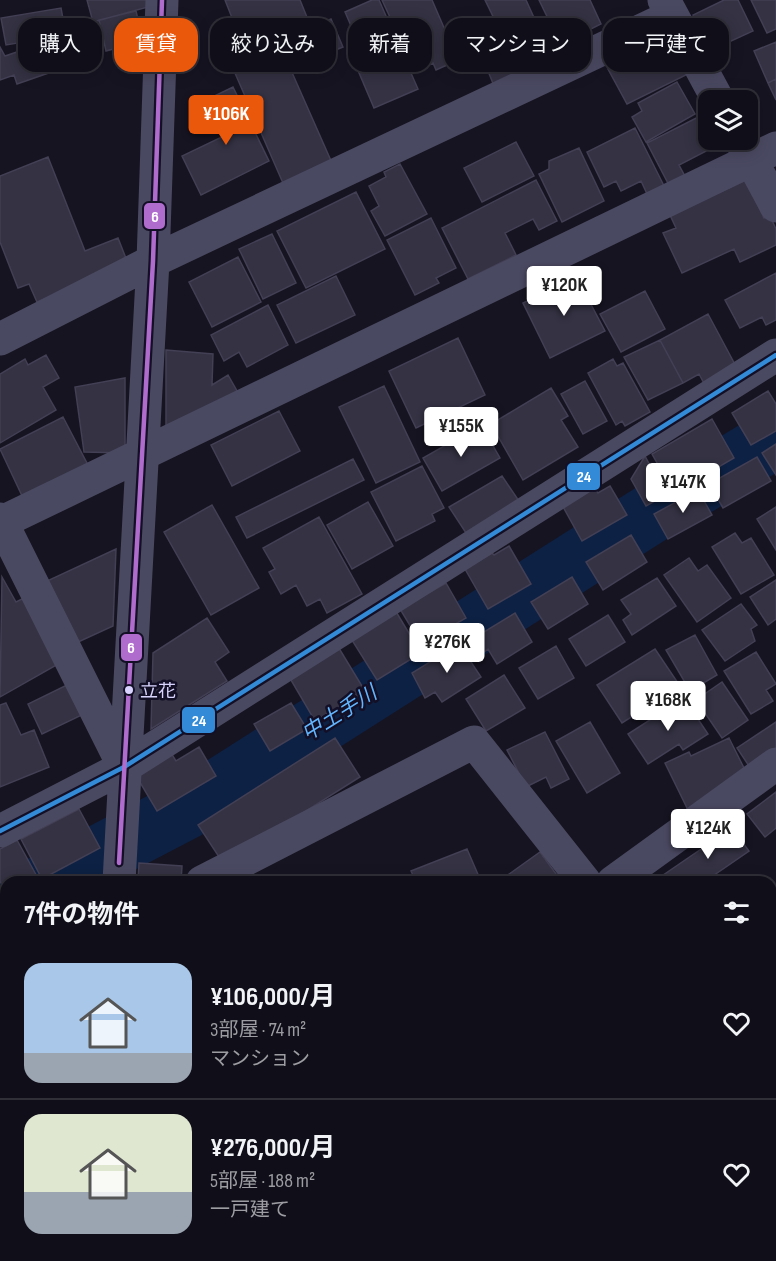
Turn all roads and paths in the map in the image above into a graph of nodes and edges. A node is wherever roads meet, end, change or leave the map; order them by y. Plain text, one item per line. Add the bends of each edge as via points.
1 (162, 0) edge
2 (668, 8) edge
3 (713, 90) edge
4 (754, 150) edge
5 (756, 150) edge
6 (776, 206) edge
7 (153, 261) junction
8 (0, 339) edge
9 (776, 356) edge
10 (141, 455) junction
11 (1, 521) edge
12 (776, 764) edge
13 (123, 773) junction
14 (0, 831) edge
15 (119, 876) edge
16 (214, 876) edge
17 (580, 876) edge
18 (621, 876) edge

1 - 7 street
2 - 3 street
2 - 7 street
4 - 10 street
5 - 6 street
7 - 8 street
7 - 10 street
9 - 13 street
10 - 11 street
10 - 13 street
11 - 13 street
12 - 18 street
13 - 14 street
13 - 15 street
16 - 17 street via 474,742

